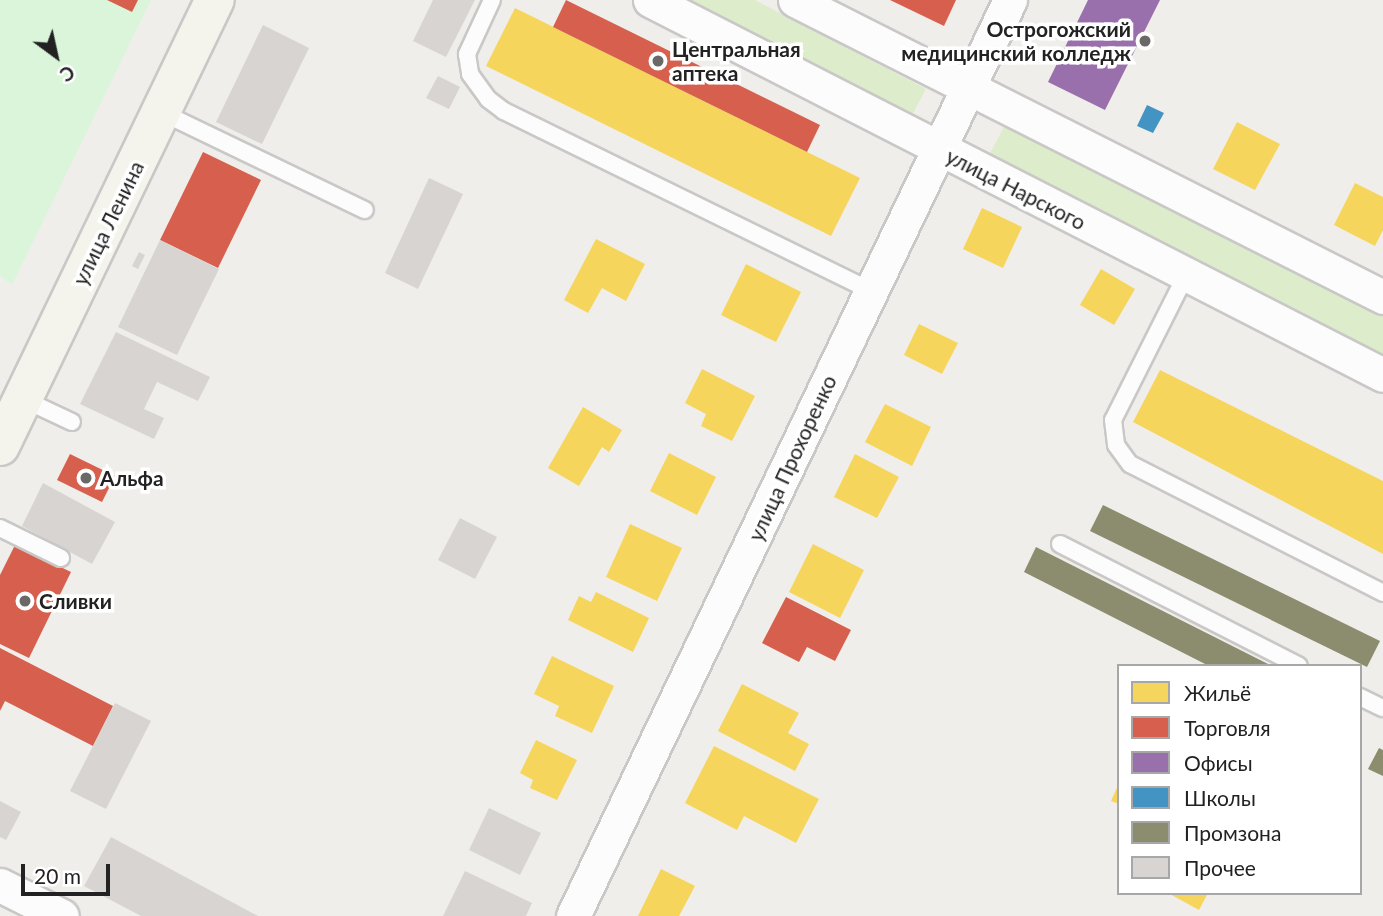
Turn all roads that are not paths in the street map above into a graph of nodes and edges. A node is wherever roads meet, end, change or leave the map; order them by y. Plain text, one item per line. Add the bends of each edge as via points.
1 (215, 0) edge
2 (492, 0) edge
3 (650, 0) edge
4 (795, 0) edge
5 (1010, 0) edge
6 (967, 89) junction
7 (161, 112) junction
8 (939, 150) junction
9 (365, 210) dead end
10 (1186, 275) junction
11 (871, 291) junction
12 (1383, 297) edge
13 (1383, 375) edge
14 (23, 399) junction
15 (72, 422) dead end
16 (0, 446) edge
17 (0, 528) edge
18 (1060, 544) dead end
19 (61, 558) dead end
20 (1383, 593) edge
21 (1295, 664) edge
22 (1362, 698) edge
23 (1383, 708) edge
24 (0, 885) edge
25 (62, 916) edge
26 (573, 916) edge

1 - 7 main road, улица Ленина
2 - 11 lane via 467,54 470,74 488,99 504,111
3 - 8 street, улица Нарского
4 - 6 street
5 - 6 street, улица Прохоренко
6 - 8 street, улица Прохоренко
6 - 12 street
7 - 9 lane
7 - 14 main road, улица Ленина
8 - 10 street, улица Нарского
8 - 11 street, улица Прохоренко
10 - 13 street, улица Нарского
10 - 20 lane via 1113,420 1116,445 1130,464
11 - 26 street, улица Прохоренко
14 - 15 lane
14 - 16 main road, улица Ленина
17 - 19 lane
18 - 21 lane
22 - 23 lane
24 - 25 street

